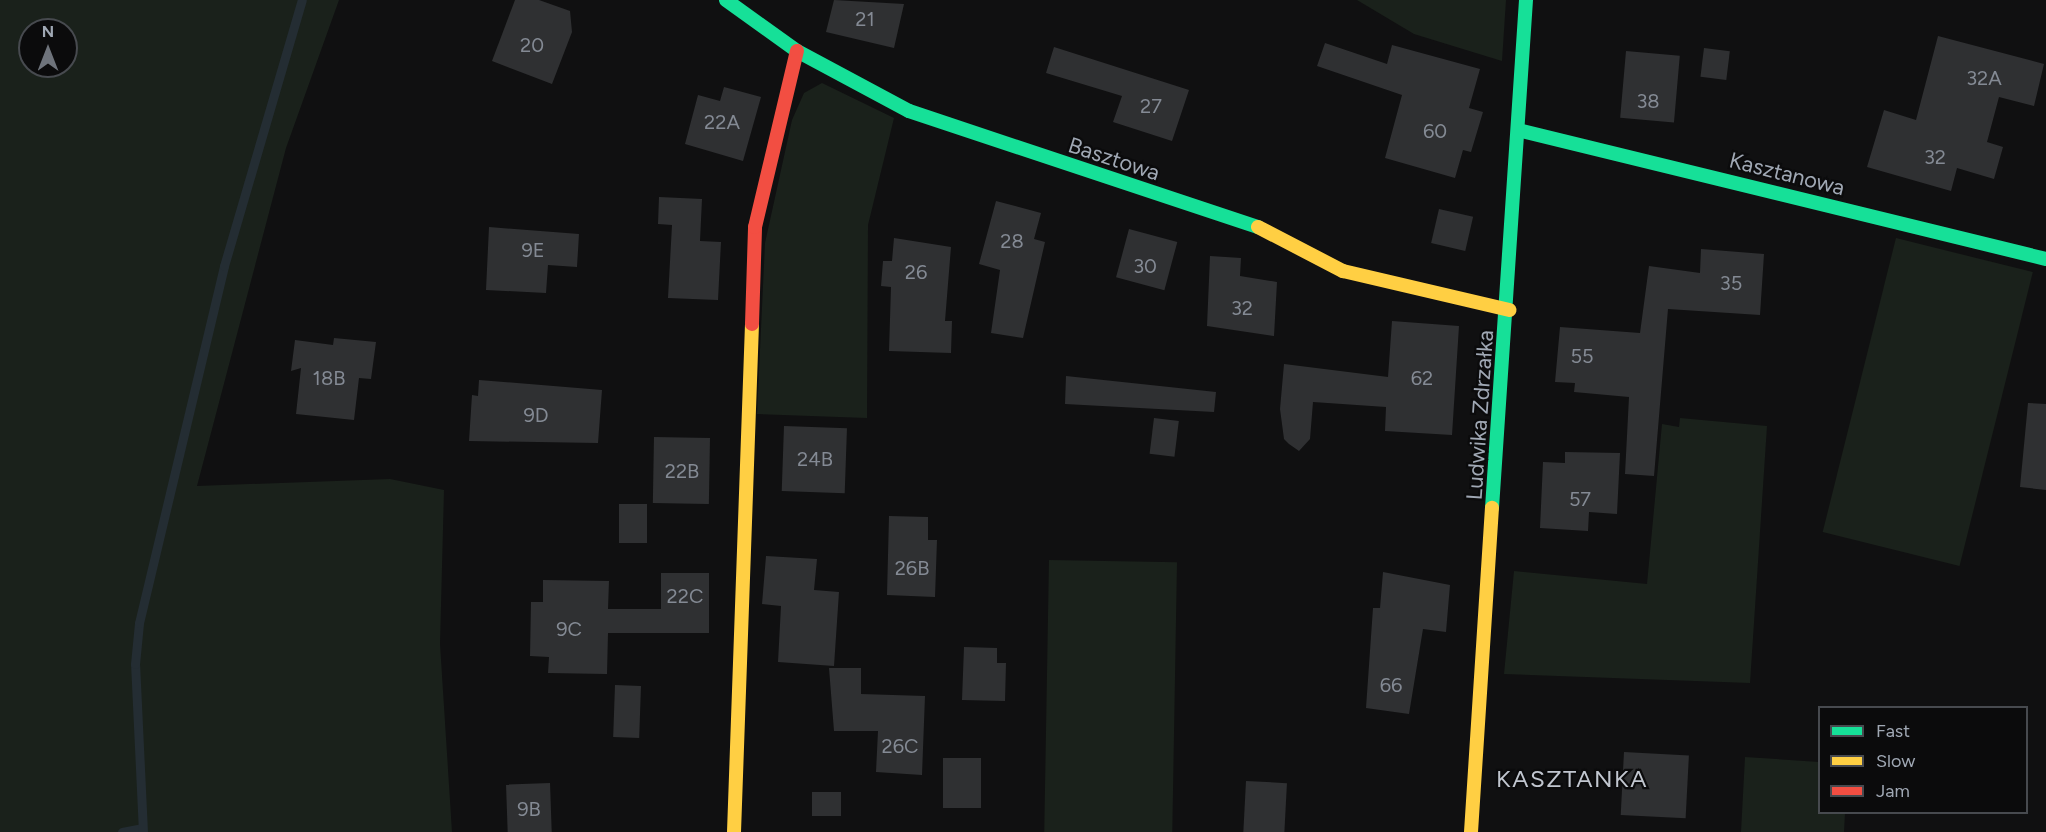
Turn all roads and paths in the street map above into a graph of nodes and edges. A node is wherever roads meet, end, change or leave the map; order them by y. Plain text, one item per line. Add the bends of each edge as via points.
1 (726, 0) edge
2 (1526, 0) edge
3 (797, 51) junction
4 (1518, 130) junction
5 (2046, 259) edge
6 (1509, 310) junction
7 (734, 832) edge
8 (1471, 832) edge

1 - 3 street, Basztowa
2 - 4 street, Ludwika Zdrzałka
3 - 6 street, Basztowa via 909,111 1262,228 1342,271
3 - 7 street via 755,226
4 - 5 street, Kasztanowa
4 - 6 street, Ludwika Zdrzałka
6 - 8 street, Ludwika Zdrzałka

